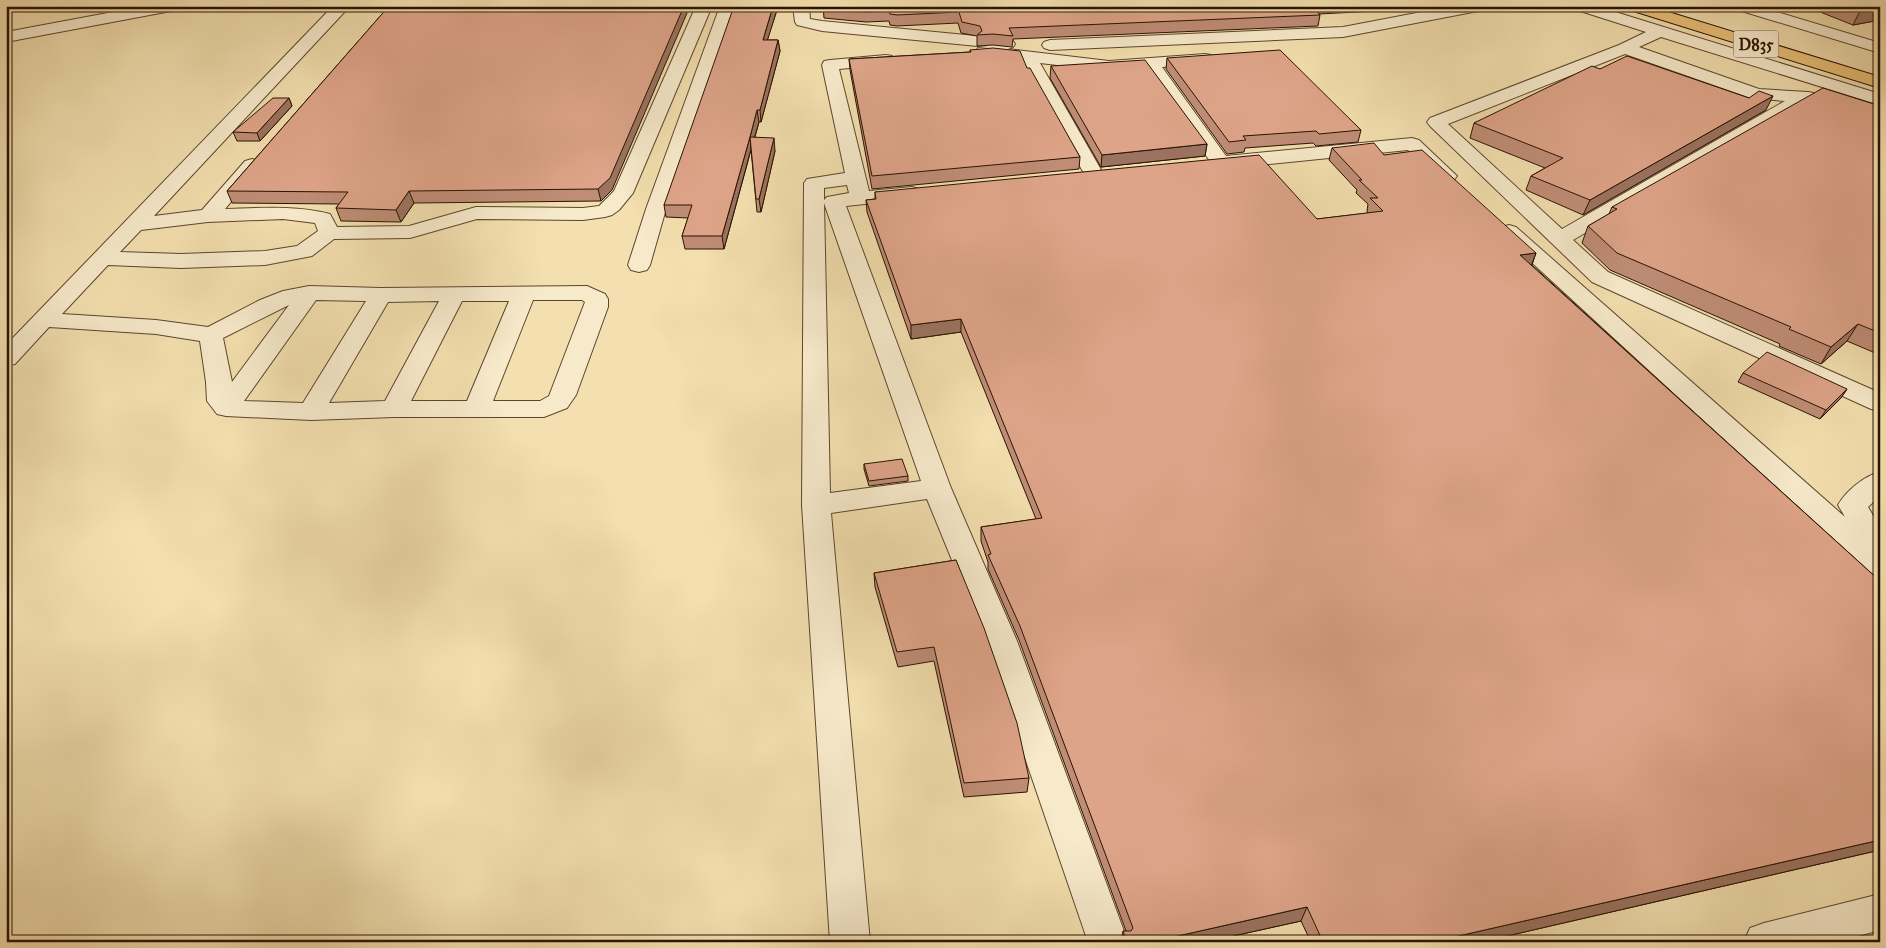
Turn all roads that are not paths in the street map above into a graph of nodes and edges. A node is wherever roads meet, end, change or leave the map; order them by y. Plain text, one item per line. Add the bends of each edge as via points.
1 (171, 6) edge
2 (342, 6) edge
3 (704, 6) edge
4 (728, 6) edge
5 (800, 6) edge
6 (1478, 6) edge
7 (1579, 6) edge
8 (1632, 6) edge
9 (1685, 6) edge
10 (1740, 6) edge
11 (1713, 15) dead end
12 (1661, 31) junction
13 (6, 37) edge
14 (1625, 48) junction
15 (1880, 48) edge
16 (945, 55) edge
17 (1028, 56) junction
18 (907, 58) edge
19 (1226, 58) edge
20 (1150, 63) junction
21 (1880, 83) edge
22 (1805, 97) junction
23 (1880, 100) edge
24 (1880, 116) edge
25 (267, 149) edge
26 (1094, 175) edge
27 (858, 188) junction
28 (1464, 191) edge
29 (928, 192) edge
30 (612, 206) junction
31 (656, 209) junction
32 (208, 216) junction
33 (1493, 217) edge
34 (134, 224) junction
35 (329, 233) junction
36 (1560, 239) junction
37 (101, 258) junction
38 (639, 265) dead end
39 (309, 293) junction
40 (524, 293) junction
41 (454, 294) junction
42 (381, 295) junction
43 (43, 320) junction
44 (211, 335) junction
45 (6, 359) edge
46 (1880, 403) edge
47 (226, 408) junction
48 (477, 408) junction
49 (394, 409) junction
50 (311, 412) junction
51 (1880, 481) edge
52 (937, 488) junction
53 (816, 505) junction
54 (1880, 546) edge
55 (1880, 565) edge
56 (1880, 912) edge
57 (850, 942) edge
58 (1108, 942) edge
59 (1764, 942) edge

1 - 13 street
2 - 34 street
3 - 30 street via 623,193
4 - 31 street
5 - 6 street via 803,22 822,26 1030,46 1343,32
7 - 12 street
8 - 21 highway, D835
9 - 11 highway, D835
10 - 15 street
12 - 14 street
12 - 23 street
14 - 22 street via 1757,94
14 - 36 street via 1436,122
16 - 17 street via 993,52
17 - 20 street via 1109,66
17 - 26 street
18 - 27 street via 830,65
19 - 20 street
20 - 28 street via 1211,164 1372,140 1412,144
22 - 24 street via 1829,99
22 - 36 street
25 - 32 street
27 - 29 street
27 - 52 street via 834,201
27 - 53 street via 814,183
30 - 31 street
30 - 35 street via 605,211 583,214 476,213 410,232
31 - 38 street
32 - 34 street
32 - 35 street via 283,213 323,218
33 - 55 street
34 - 37 street
35 - 37 street via 304,251 265,258 181,261
36 - 46 street via 1600,277
37 - 43 street
39 - 42 street
39 - 44 street via 268,305
39 - 47 street
40 - 41 street
40 - 48 street
40 - 48 street via 586,293 597,299 563,395 558,402 544,409
41 - 42 street
41 - 49 street
42 - 50 street
43 - 44 street via 156,327
43 - 45 street
44 - 47 street via 220,401
47 - 50 street
48 - 49 street
49 - 50 street
51 - 54 street via 1852,505
52 - 53 street
52 - 58 street via 1002,641
53 - 57 street
56 - 59 street

